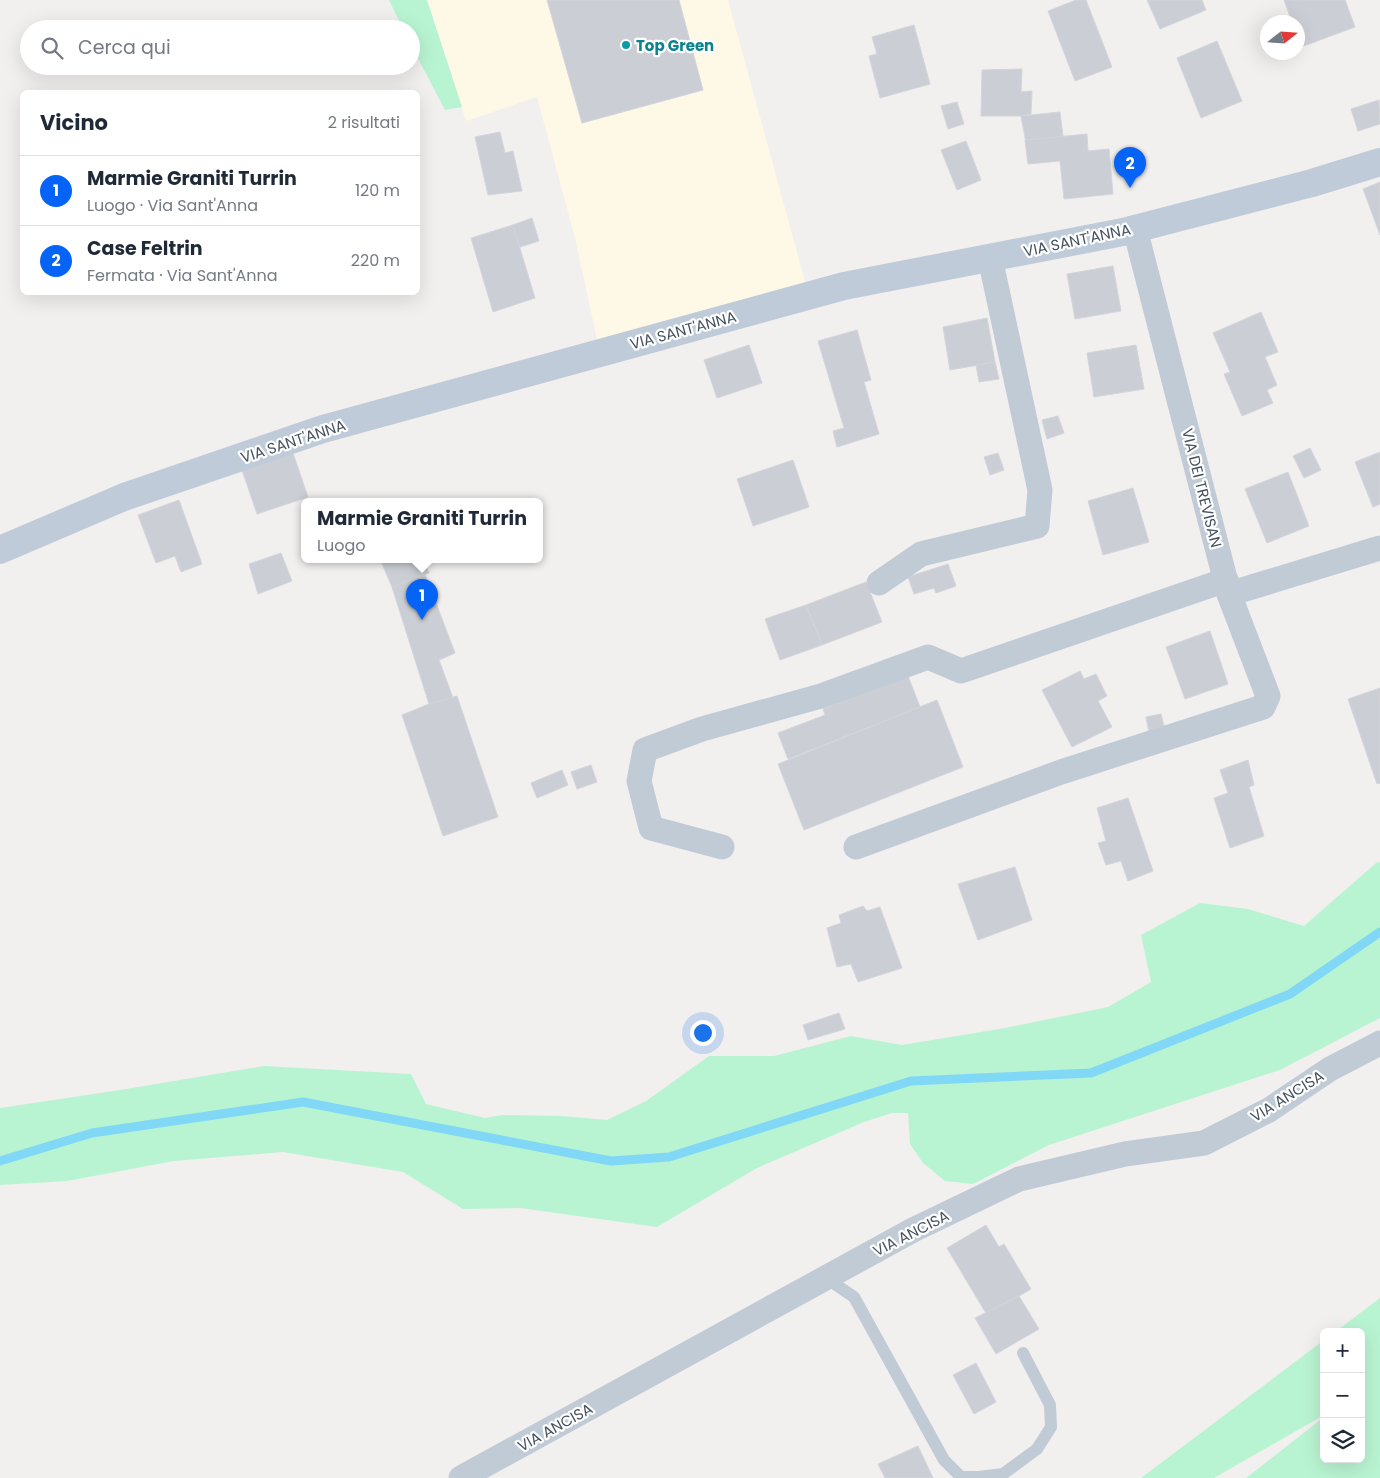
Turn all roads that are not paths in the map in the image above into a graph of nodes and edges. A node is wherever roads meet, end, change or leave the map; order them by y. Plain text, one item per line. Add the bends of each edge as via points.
1 (1380, 162) edge
2 (1135, 228) junction
3 (990, 258) junction
4 (1380, 548) edge
5 (0, 550) edge
6 (879, 583) dead end
7 (1227, 587) junction
8 (722, 847) dead end
9 (856, 847) dead end
10 (1380, 1043) edge
11 (826, 1278) junction
12 (1023, 1353) dead end
13 (461, 1478) edge

1 - 2 main road, VIA SANT'ANNA via 1312,183
2 - 3 main road, VIA SANT'ANNA
2 - 7 street, VIA DEI TREVISAN
3 - 5 main road, VIA SANT'ANNA via 844,286 323,430 124,497
3 - 6 street via 1040,490 1037,526 921,554
4 - 7 street
7 - 8 street via 961,671 928,657 821,696 702,729 645,750 639,781 651,828
7 - 9 street, VIA DEI TREVISAN via 1268,696 1263,707 1060,772
10 - 11 street, VIA ANCISA via 1330,1069 1269,1110 1204,1143 1125,1154 1019,1179 913,1230
11 - 12 lane via 854,1297 944,1460 960,1477 1003,1474 1037,1449 1051,1427 1050,1405
11 - 13 street, VIA ANCISA

